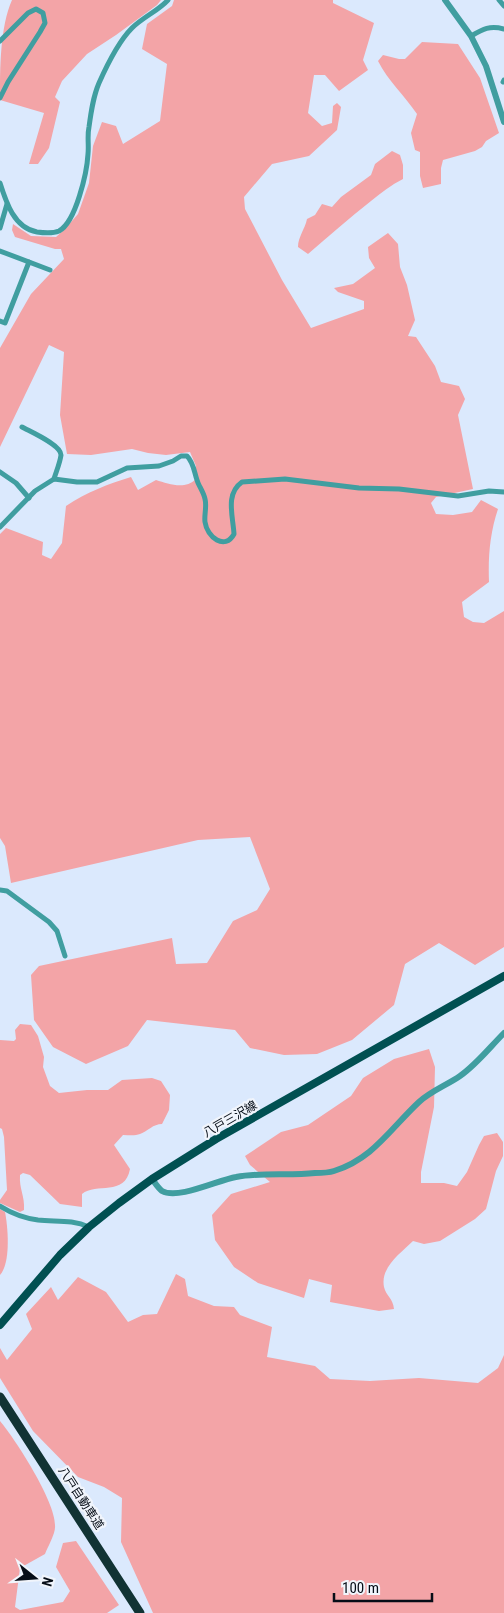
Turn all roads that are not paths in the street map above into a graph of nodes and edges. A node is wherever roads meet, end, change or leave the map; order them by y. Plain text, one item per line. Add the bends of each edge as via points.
1 (168, 0) edge
2 (445, 0) edge
3 (499, 0) edge
4 (504, 6) edge
5 (504, 29) edge
6 (471, 36) junction
7 (0, 41) edge
8 (0, 98) edge
9 (504, 122) edge
10 (0, 183) edge
11 (7, 204) junction
12 (0, 228) edge
13 (0, 251) edge
14 (29, 262) junction
15 (50, 270) dead end
16 (0, 321) edge
17 (22, 427) dead end
18 (0, 472) edge
19 (54, 479) junction
20 (504, 492) edge
21 (29, 498) junction
22 (0, 527) edge
23 (0, 890) edge
24 (65, 956) dead end
25 (504, 976) edge
26 (504, 1033) edge
27 (152, 1179) junction
28 (0, 1206) edge
29 (89, 1227) junction
30 (0, 1325) edge
31 (0, 1397) edge
32 (140, 1613) edge

1 - 11 street via 133,27 100,81 93,99 88,130 83,187 72,215 60,230 46,234 24,226 13,216
2 - 6 street
3 - 4 street
5 - 6 street via 484,28
6 - 9 street via 486,66
7 - 8 street via 28,13 36,9 43,13 45,23
10 - 11 street
11 - 12 street
13 - 14 street
14 - 15 street
14 - 16 street via 5,323
17 - 19 street via 59,450 61,454
18 - 21 street
19 - 20 street via 97,482 127,468 159,466 187,456 192,460 206,500 205,524 213,538 225,542 234,534 231,496 242,482 284,479 458,496
19 - 21 street
21 - 22 street
23 - 24 street via 8,891 49,922 57,931
25 - 27 main road, 八戸三沢線 via 216,1139
26 - 27 street via 476,1063 419,1102 364,1158 349,1166 332,1172 236,1177 172,1194 161,1190
27 - 29 main road, 八戸三沢線
28 - 29 street via 32,1218 66,1220
29 - 30 main road, 八戸三沢線 via 60,1255
31 - 32 highway, 八戸自動車道

